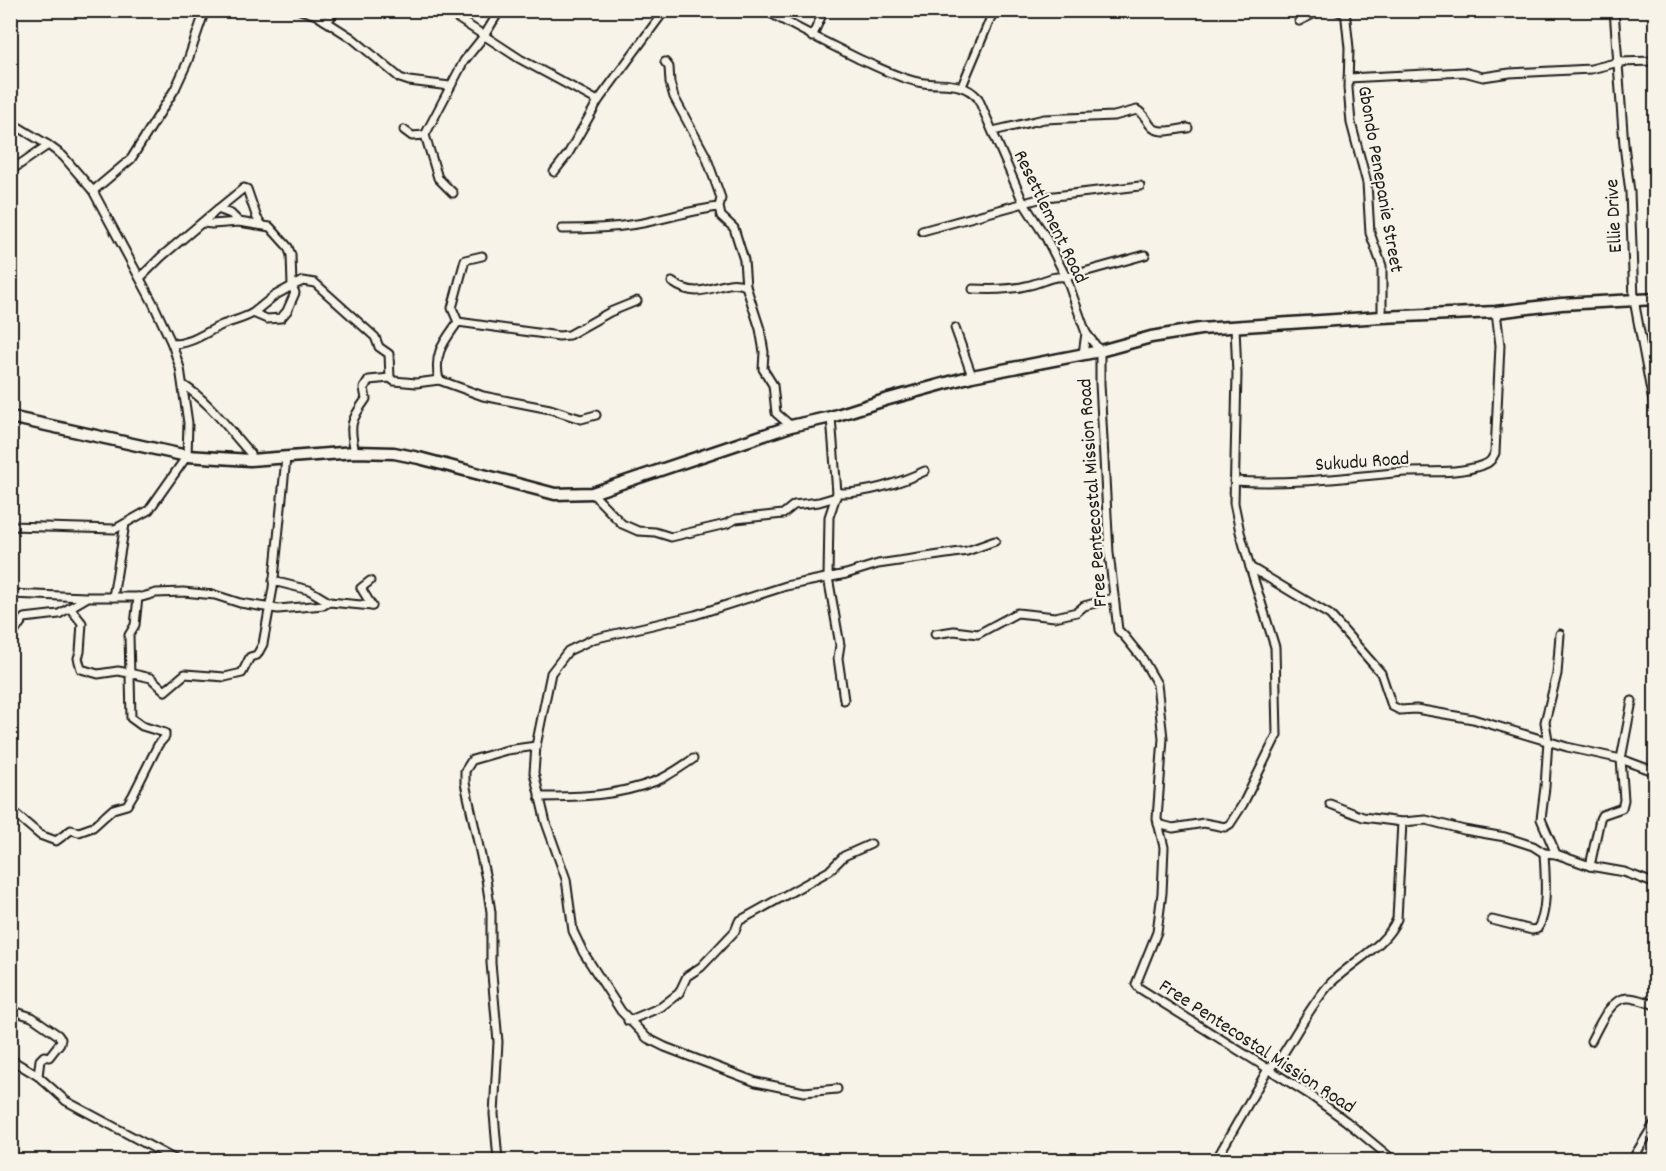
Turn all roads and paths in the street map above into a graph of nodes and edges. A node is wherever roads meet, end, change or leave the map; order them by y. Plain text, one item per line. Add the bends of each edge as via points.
1 (206, 10) edge
2 (300, 10) edge
3 (336, 10) edge
4 (445, 10) edge
5 (500, 10) edge
6 (665, 10) edge
7 (765, 10) edge
8 (824, 10) edge
9 (994, 10) edge
10 (1321, 10) edge
11 (1335, 10) edge
12 (1614, 10) edge
13 (1345, 12) edge
14 (324, 20) junction
15 (1299, 21) dead end
16 (484, 36) junction
17 (812, 37) junction
18 (1655, 60) edge
19 (665, 62) dead end
20 (1619, 62) junction
21 (1348, 78) junction
22 (450, 86) junction
23 (962, 86) junction
24 (598, 101) junction
25 (10, 122) edge
26 (1188, 128) dead end
27 (404, 130) dead end
28 (993, 131) junction
29 (425, 135) junction
30 (48, 145) junction
31 (10, 171) edge
32 (554, 172) dead end
33 (1140, 186) dead end
34 (93, 191) junction
35 (453, 193) dead end
36 (1023, 202) junction
37 (719, 207) junction
38 (218, 209) junction
39 (239, 222) junction
40 (203, 223) junction
41 (262, 225) junction
42 (562, 229) dead end
43 (922, 231) dead end
44 (1145, 255) dead end
45 (482, 256) dead end
46 (1066, 277) junction
47 (140, 278) junction
48 (672, 282) dead end
49 (292, 286) junction
50 (746, 286) junction
51 (973, 289) dead end
52 (1656, 299) edge
53 (1634, 300) junction
54 (637, 301) dead end
55 (1496, 312) junction
56 (253, 313) junction
57 (1382, 317) junction
58 (458, 321) junction
59 (1235, 327) junction
60 (955, 328) dead end
61 (1086, 333) junction
62 (172, 344) junction
63 (1100, 351) junction
64 (1083, 354) junction
65 (972, 376) junction
66 (390, 378) junction
67 (439, 380) junction
68 (183, 385) junction
69 (596, 415) dead end
70 (10, 417) edge
71 (831, 417) junction
72 (1656, 418) edge
73 (791, 426) junction
74 (355, 452) junction
75 (187, 456) junction
76 (286, 458) junction
77 (250, 460) junction
78 (925, 471) dead end
79 (1234, 481) junction
80 (592, 493) junction
81 (836, 495) junction
82 (125, 524) junction
83 (10, 525) edge
84 (995, 541) dead end
85 (1250, 567) junction
86 (828, 577) junction
87 (273, 581) junction
88 (370, 581) dead end
89 (10, 594) edge
90 (88, 597) junction
91 (113, 597) junction
92 (138, 597) junction
93 (1114, 598) junction
94 (329, 602) junction
95 (70, 608) junction
96 (270, 608) junction
97 (935, 634) dead end
98 (1560, 634) dead end
99 (10, 638) edge
100 (129, 673) junction
101 (844, 700) dead end
102 (1632, 701) dead end
103 (1548, 740) junction
104 (536, 746) junction
105 (693, 759) dead end
106 (1621, 759) junction
107 (1656, 772) edge
108 (10, 776) edge
109 (539, 797) junction
110 (1329, 804) dead end
111 (1402, 822) junction
112 (1158, 824) junction
113 (871, 844) dead end
114 (1544, 853) junction
115 (1556, 854) junction
116 (1590, 866) junction
117 (1656, 884) edge
118 (1492, 920) dead end
119 (1656, 1005) edge
120 (10, 1010) edge
121 (628, 1021) junction
122 (1591, 1041) dead end
123 (10, 1059) edge
124 (1268, 1069) junction
125 (38, 1076) junction
126 (837, 1089) dead end
127 (1656, 1121) edge
128 (176, 1161) edge
129 (498, 1161) edge
130 (1216, 1161) edge
131 (1393, 1161) edge
132 (1632, 1161) edge

1 - 34 street via 175,89 126,165
2 - 14 street
3 - 14 street
4 - 16 street
5 - 16 street
6 - 24 street
7 - 17 street
8 - 17 street
9 - 23 street
10 - 15 street
11 - 13 street
12 - 20 street, Ellie Drive
13 - 21 street, Gbondo Penepanie Street
14 - 22 street via 400,78
16 - 22 street
16 - 24 street
17 - 23 street via 918,82
18 - 20 street
19 - 37 street via 674,97 710,166 721,198
20 - 21 street via 1591,69 1483,77 1464,72
20 - 53 street, Ellie Drive
21 - 57 street, Gbondo Penepanie Street via 1351,123 1367,183 1370,233 1382,266
22 - 29 street
23 - 28 street, Resettlement Road via 978,98
24 - 32 street
25 - 30 street
26 - 28 street via 1158,132 1137,110 1114,116 1044,119
27 - 29 street via 412,136
28 - 36 street, Resettlement Road
29 - 35 street via 438,178
30 - 31 street
30 - 34 street
33 - 36 street
34 - 47 street
36 - 43 street
36 - 46 street, Resettlement Road
37 - 42 street via 637,224
37 - 50 street via 721,216 734,228 744,260
38 - 39 street
38 - 40 street
38 - 41 street via 247,189
39 - 40 street
39 - 41 street
40 - 47 street
41 - 49 street via 270,227 288,247
44 - 46 street
45 - 58 street via 470,258 463,265 452,308
46 - 51 street via 1057,275 1030,285 992,290
46 - 61 street, Resettlement Road
47 - 62 street
48 - 50 street via 690,292 739,283
49 - 56 street
49 - 56 street via 295,294 281,318 267,319
49 - 66 street via 303,281 315,284 375,337 379,347 389,354
50 - 73 street via 760,329 763,369 773,385 776,412
52 - 53 main road
53 - 55 main road
53 - 72 street, Ellie Drive
54 - 58 street via 570,335
55 - 57 main road
55 - 79 street, Sukudu Road via 1500,345 1494,453 1490,462 1455,470 1355,478
56 - 62 street via 189,343
57 - 59 main road
58 - 67 street via 442,344 436,366
59 - 63 main road via 1151,337
59 - 79 street
60 - 65 street
61 - 63 street, Resettlement Road
61 - 64 street, Resettlement Road
62 - 68 street
63 - 64 main road
63 - 93 street, Free Pentecostal Mission Road
64 - 65 main road
65 - 71 main road
66 - 67 street via 416,384
66 - 74 street via 369,380 364,388 366,399 350,430
67 - 69 street via 483,396 581,419
68 - 75 street
68 - 77 street via 250,453
70 - 75 main road
71 - 73 main road
71 - 81 street
73 - 80 main road
74 - 76 main road
74 - 80 main road via 419,458 555,494
75 - 77 main road
75 - 82 street via 149,510
76 - 77 main road
76 - 87 street
78 - 81 street via 864,491
79 - 85 street via 1234,503
80 - 81 street via 622,524 671,537 736,519 783,514 794,505
81 - 86 street via 828,517
82 - 83 street via 116,529
82 - 91 street
84 - 86 street via 967,551 878,564
85 - 103 street via 1330,615 1381,673 1392,706 1400,710 1446,712
85 - 112 street via 1275,647 1277,735 1230,824 1173,828
86 - 101 street via 840,645
86 - 104 street via 618,633 568,651 551,672
87 - 94 street via 309,590
87 - 96 street
88 - 94 street via 361,588 372,606
89 - 90 street
90 - 91 street
90 - 95 street
91 - 92 street
92 - 96 street via 183,592
92 - 100 street via 135,625 129,635
93 - 97 street via 1054,617 1017,613 978,634
93 - 112 street, Free Pentecostal Mission Road via 1118,630 1142,658 1157,684 1163,738
94 - 96 street via 299,609
95 - 99 street via 59,614 24,618
95 - 100 street via 82,623 78,658 81,669 98,674
96 - 100 street via 263,644 242,673 225,677 185,674 165,691 151,678
98 - 103 street via 1557,674 1545,722
100 - 108 street via 131,718 165,733 165,737 127,805 113,809 93,827 79,832 71,830 56,841 40,835 13,812
102 - 106 street
103 - 106 street
103 - 115 street via 1541,819
104 - 109 street via 534,773
104 - 129 street via 472,760 465,771 491,912 498,1042 494,1114
105 - 109 street via 657,781 613,793
106 - 107 street
106 - 116 street via 1622,808 1599,819
109 - 121 street via 566,879 573,930
110 - 111 street via 1363,817
111 - 114 street via 1426,820 1505,837
111 - 124 street via 1395,924 1385,938 1328,986 1279,1060
112 - 124 street, Free Pentecostal Mission Road via 1164,847 1157,932 1136,984
113 - 121 street via 844,856 829,871 739,921 735,932 701,968 687,976 679,993 661,1007
114 - 115 street
114 - 118 street via 1541,924 1532,930
115 - 116 street
116 - 117 street via 1624,872
119 - 122 street via 1627,997 1617,1002 1603,1016
120 - 125 street via 32,1017 61,1039 49,1057 40,1060
121 - 126 street via 664,1047 756,1082 804,1092
123 - 125 street
124 - 130 street
124 - 131 street, Free Pentecostal Mission Road via 1346,1121
125 - 128 street via 66,1101
127 - 132 street

